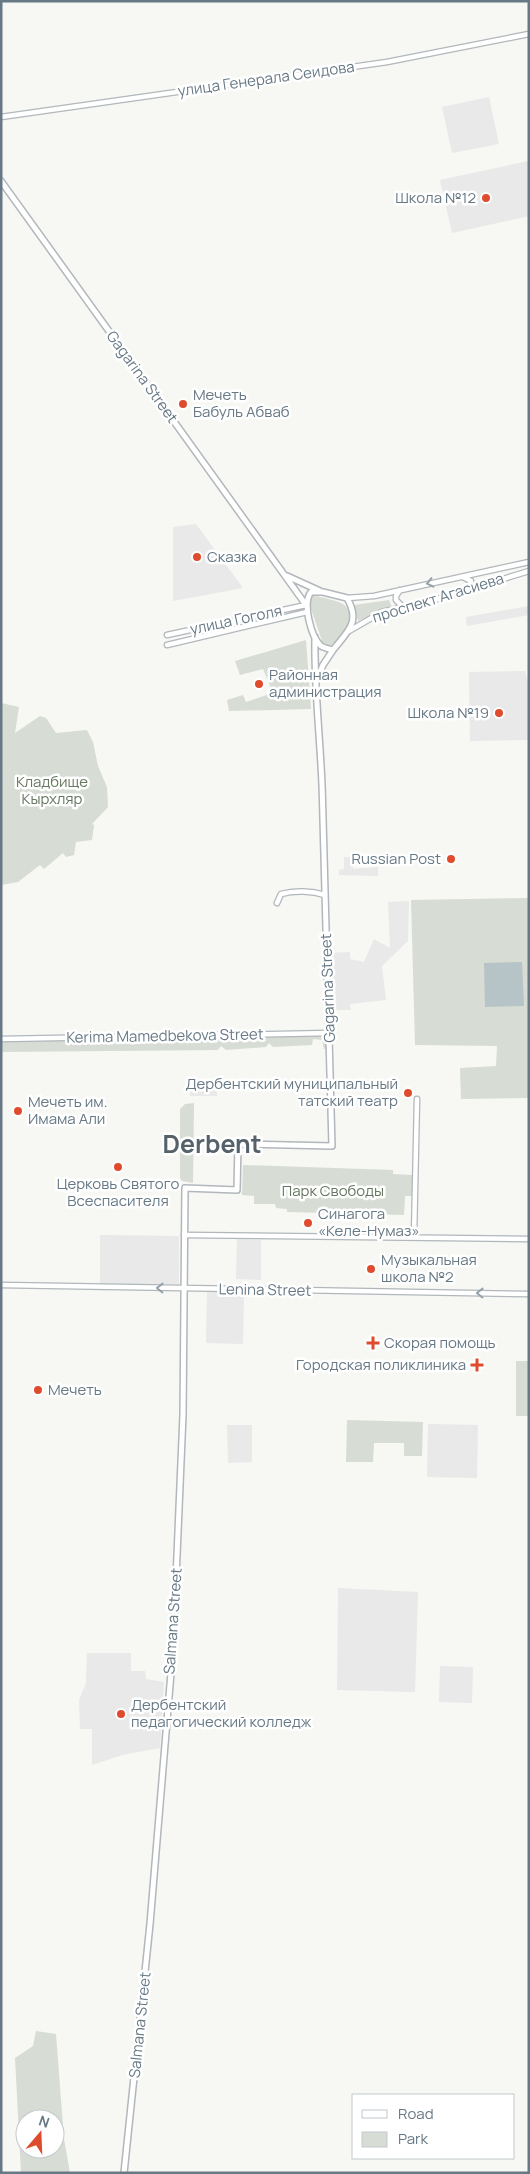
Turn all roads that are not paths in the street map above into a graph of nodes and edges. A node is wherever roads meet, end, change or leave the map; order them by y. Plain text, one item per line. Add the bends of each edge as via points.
1 (529, 34) edge
2 (1, 117) edge
3 (1, 181) edge
4 (529, 562) edge
5 (529, 571) edge
6 (282, 573) junction
7 (461, 576) junction
8 (467, 589) junction
9 (400, 590) junction
10 (323, 592) junction
11 (347, 598) junction
12 (306, 605) junction
13 (404, 608) junction
14 (307, 612) junction
15 (349, 631) junction
16 (167, 635) dead end
17 (315, 637) junction
18 (167, 645) dead end
19 (333, 650) junction
20 (325, 895) junction
21 (277, 903) dead end
22 (330, 1033) junction
23 (1, 1039) edge
24 (417, 1099) dead end
25 (185, 1188) junction
26 (184, 1235) junction
27 (414, 1236) junction
28 (529, 1239) edge
29 (1, 1285) edge
30 (184, 1288) junction
31 (529, 1294) edge
32 (124, 2173) edge

1 - 2 street, улица Генерала Сеидова via 378,63
3 - 6 main road, Gagarina Street
4 - 7 street, проспект Агасиева
5 - 8 street, проспект Агасиева
6 - 10 main road, Gagarina Street
6 - 12 main road, Gagarina Street
7 - 8 street via 471,581
7 -> 9 street, проспект Агасиева
8 - 13 street, проспект Агасиева
9 - 11 street, проспект Агасиева
9 - 13 street via 396,600
10 - 11 main road
10 - 12 main road via 311,592
11 - 15 main road via 354,616
12 - 14 main road
12 - 16 street, улица Гоголя
13 - 15 street, проспект Агасиева via 382,612
14 - 17 main road
14 - 18 street
15 - 19 main road
17 - 19 main road via 322,646
17 - 20 main road, Gagarina Street
19 - 25 main road, Gagarina Street via 316,684 333,1147 238,1144 237,1191
20 - 21 street via 287,892 281,894
20 - 22 main road, Gagarina Street
22 - 23 street, Kerima Mamedbekova Street
22 - 25 main road, Gagarina Street via 332,1146 238,1144 237,1190
24 - 27 street
25 - 26 main road, Salmana Street
26 - 27 street
26 - 30 main road, Salmana Street
27 - 28 street
30 -> 29 street, Lenina Street
31 -> 30 street, Lenina Street
30 - 32 main road, Salmana Street via 173,1649 150,1924

